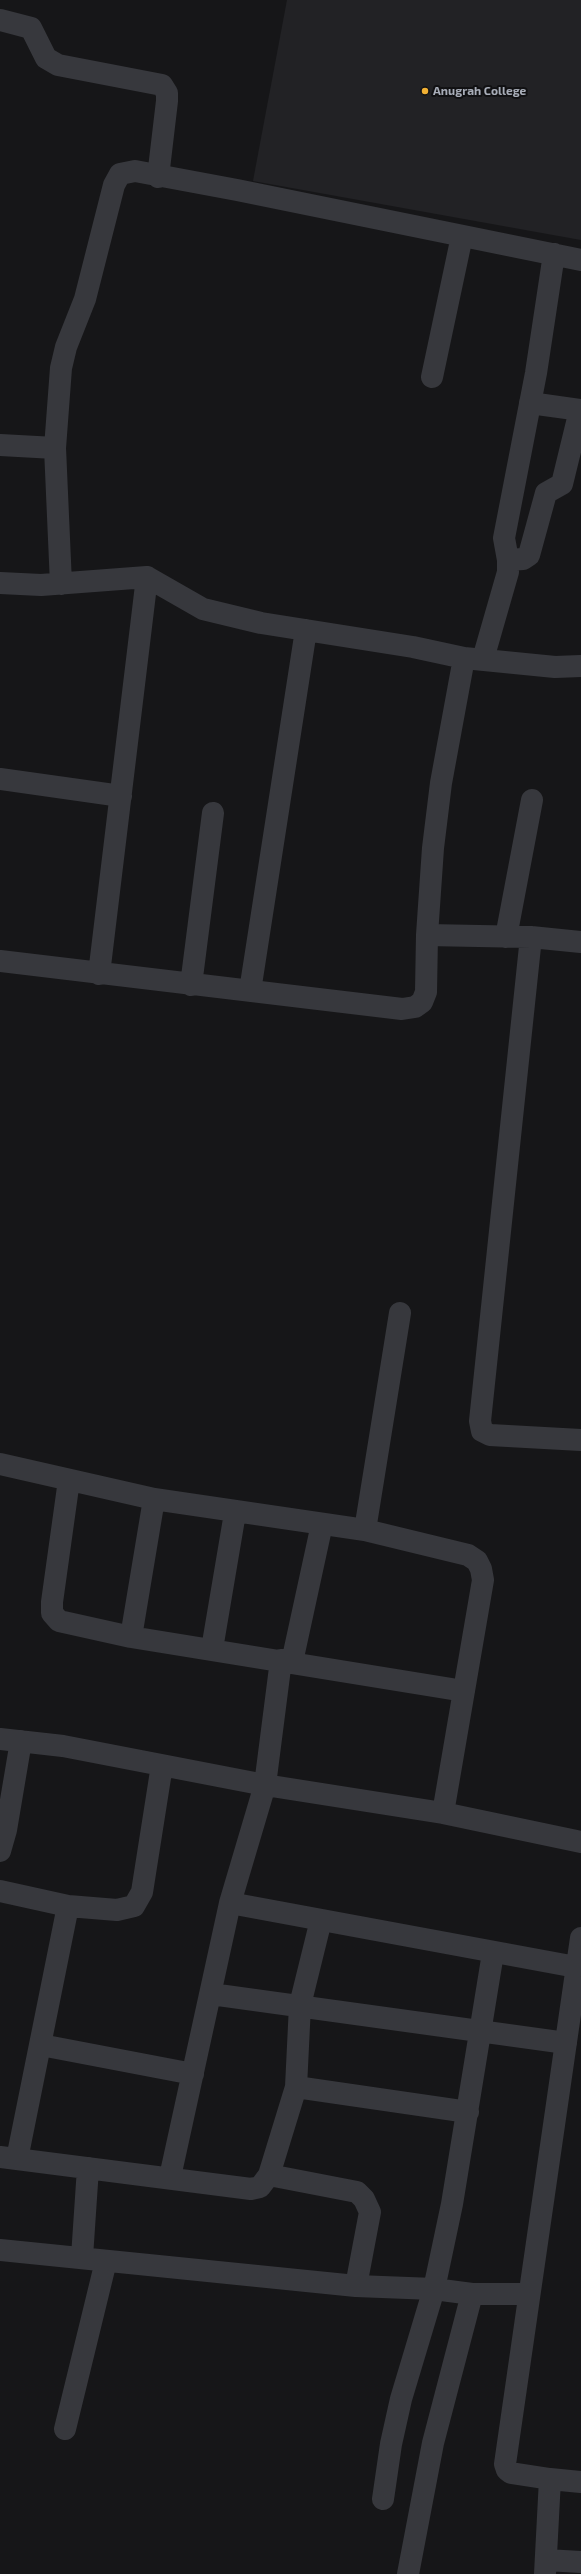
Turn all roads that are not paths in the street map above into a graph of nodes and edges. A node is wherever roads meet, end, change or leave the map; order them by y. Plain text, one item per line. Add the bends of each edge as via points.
1 (0, 20) edge
2 (158, 177) junction
3 (462, 236) junction
4 (554, 254) junction
5 (581, 260) edge
6 (432, 377) dead end
7 (530, 403) junction
8 (581, 410) edge
9 (0, 445) edge
10 (55, 448) junction
11 (573, 473) edge
12 (508, 560) junction
13 (147, 577) junction
14 (0, 584) edge
15 (61, 584) junction
16 (306, 630) junction
17 (473, 659) junction
18 (581, 666) edge
19 (0, 779) edge
20 (121, 796) junction
21 (532, 800) dead end
22 (213, 813) dead end
23 (427, 935) junction
24 (506, 936) junction
25 (531, 937) junction
26 (581, 942) edge
27 (0, 961) edge
28 (100, 974) junction
29 (191, 984) junction
30 (250, 991) junction
31 (400, 1313) dead end
32 (581, 1440) edge
33 (0, 1464) edge
34 (69, 1480) junction
35 (154, 1499) junction
36 (235, 1513) junction
37 (322, 1524) junction
38 (365, 1530) junction
39 (131, 1636) junction
40 (212, 1649) junction
41 (287, 1661) junction
42 (464, 1691) junction
43 (11, 1740) edge
44 (162, 1765) junction
45 (265, 1785) junction
46 (443, 1813) junction
47 (581, 1842) edge
48 (0, 1851) edge
49 (0, 1890) edge
50 (230, 1904) junction
51 (68, 1906) junction
52 (321, 1920) junction
53 (581, 1938) edge
54 (493, 1953) junction
55 (576, 1967) junction
56 (211, 1994) junction
57 (300, 2005) junction
58 (482, 2031) junction
59 (566, 2043) junction
60 (41, 2045) junction
61 (193, 2074) junction
62 (296, 2088) junction
63 (468, 2112) junction
64 (9, 2158) edge
65 (88, 2168) junction
66 (269, 2175) junction
67 (170, 2177) junction
68 (0, 2250) edge
69 (82, 2258) junction
70 (106, 2261) junction
71 (356, 2286) junction
72 (434, 2289) junction
73 (472, 2294) junction
74 (528, 2294) junction
75 (65, 2429) dead end
76 (550, 2479) junction
77 (581, 2482) edge
78 (384, 2499) dead end
79 (581, 2562) edge
80 (546, 2567) edge
81 (408, 2574) edge

1 - 2 street via 31,28 46,58 58,65 162,85 167,93 167,101
2 - 3 street via 237,190
2 - 10 street via 129,171 120,174 116,180 84,299 60,368
3 - 4 street
3 - 6 street
4 - 5 street
4 - 7 street
7 - 8 street
7 - 12 street via 504,538
8 - 11 street
9 - 10 street
10 - 15 street
11 - 12 street via 560,487 546,493 529,555 523,559
12 - 17 street via 505,585
13 - 15 street
13 - 16 street via 203,609 261,623
13 - 20 street
14 - 15 street
16 - 17 street
16 - 30 street
17 - 18 street via 555,668
17 - 23 street via 441,783 433,848
19 - 20 street
20 - 28 street
21 - 24 street
22 - 29 street
23 - 24 street
23 - 30 street via 426,992 422,1002 414,1008 402,1009
24 - 25 street
25 - 26 street
25 - 32 street via 480,1421 482,1431 490,1436
27 - 28 street
28 - 29 street
29 - 30 street
31 - 38 street
33 - 34 street
34 - 35 street
34 - 39 street via 52,1613 59,1621 65,1623
35 - 36 street
35 - 39 street
36 - 37 street
36 - 40 street
37 - 38 street
37 - 41 street
38 - 42 street via 468,1554 482,1569 483,1580
39 - 40 street
40 - 41 street
41 - 42 street
41 - 45 street
42 - 46 street
43 - 44 street via 63,1746
43 - 48 street via 6,1830
44 - 45 street
44 - 51 street via 139,1900 134,1906 117,1910
45 - 46 street
45 - 50 street
46 - 47 street
49 - 51 street
50 - 52 street
50 - 56 street
51 - 60 street
52 - 54 street
52 - 57 street
53 - 55 street
54 - 55 street
54 - 58 street
55 - 59 street
56 - 57 street
56 - 61 street
57 - 58 street
57 - 62 street
58 - 59 street
58 - 63 street
59 - 74 street
60 - 61 street
60 - 64 street
61 - 67 street
62 - 63 street
62 - 66 street
63 - 72 street
64 - 65 street
65 - 67 street
65 - 69 street
66 - 67 street via 260,2187 251,2189
66 - 71 street via 357,2192 364,2199 370,2212
68 - 69 street
69 - 70 street
70 - 71 street
70 - 75 street
71 - 72 street
72 - 73 street
72 - 78 street via 401,2400 391,2444
73 - 74 street
73 - 81 street via 434,2436
74 - 76 street via 505,2464 506,2470 511,2473
76 - 77 street
76 - 80 street
79 - 80 street

